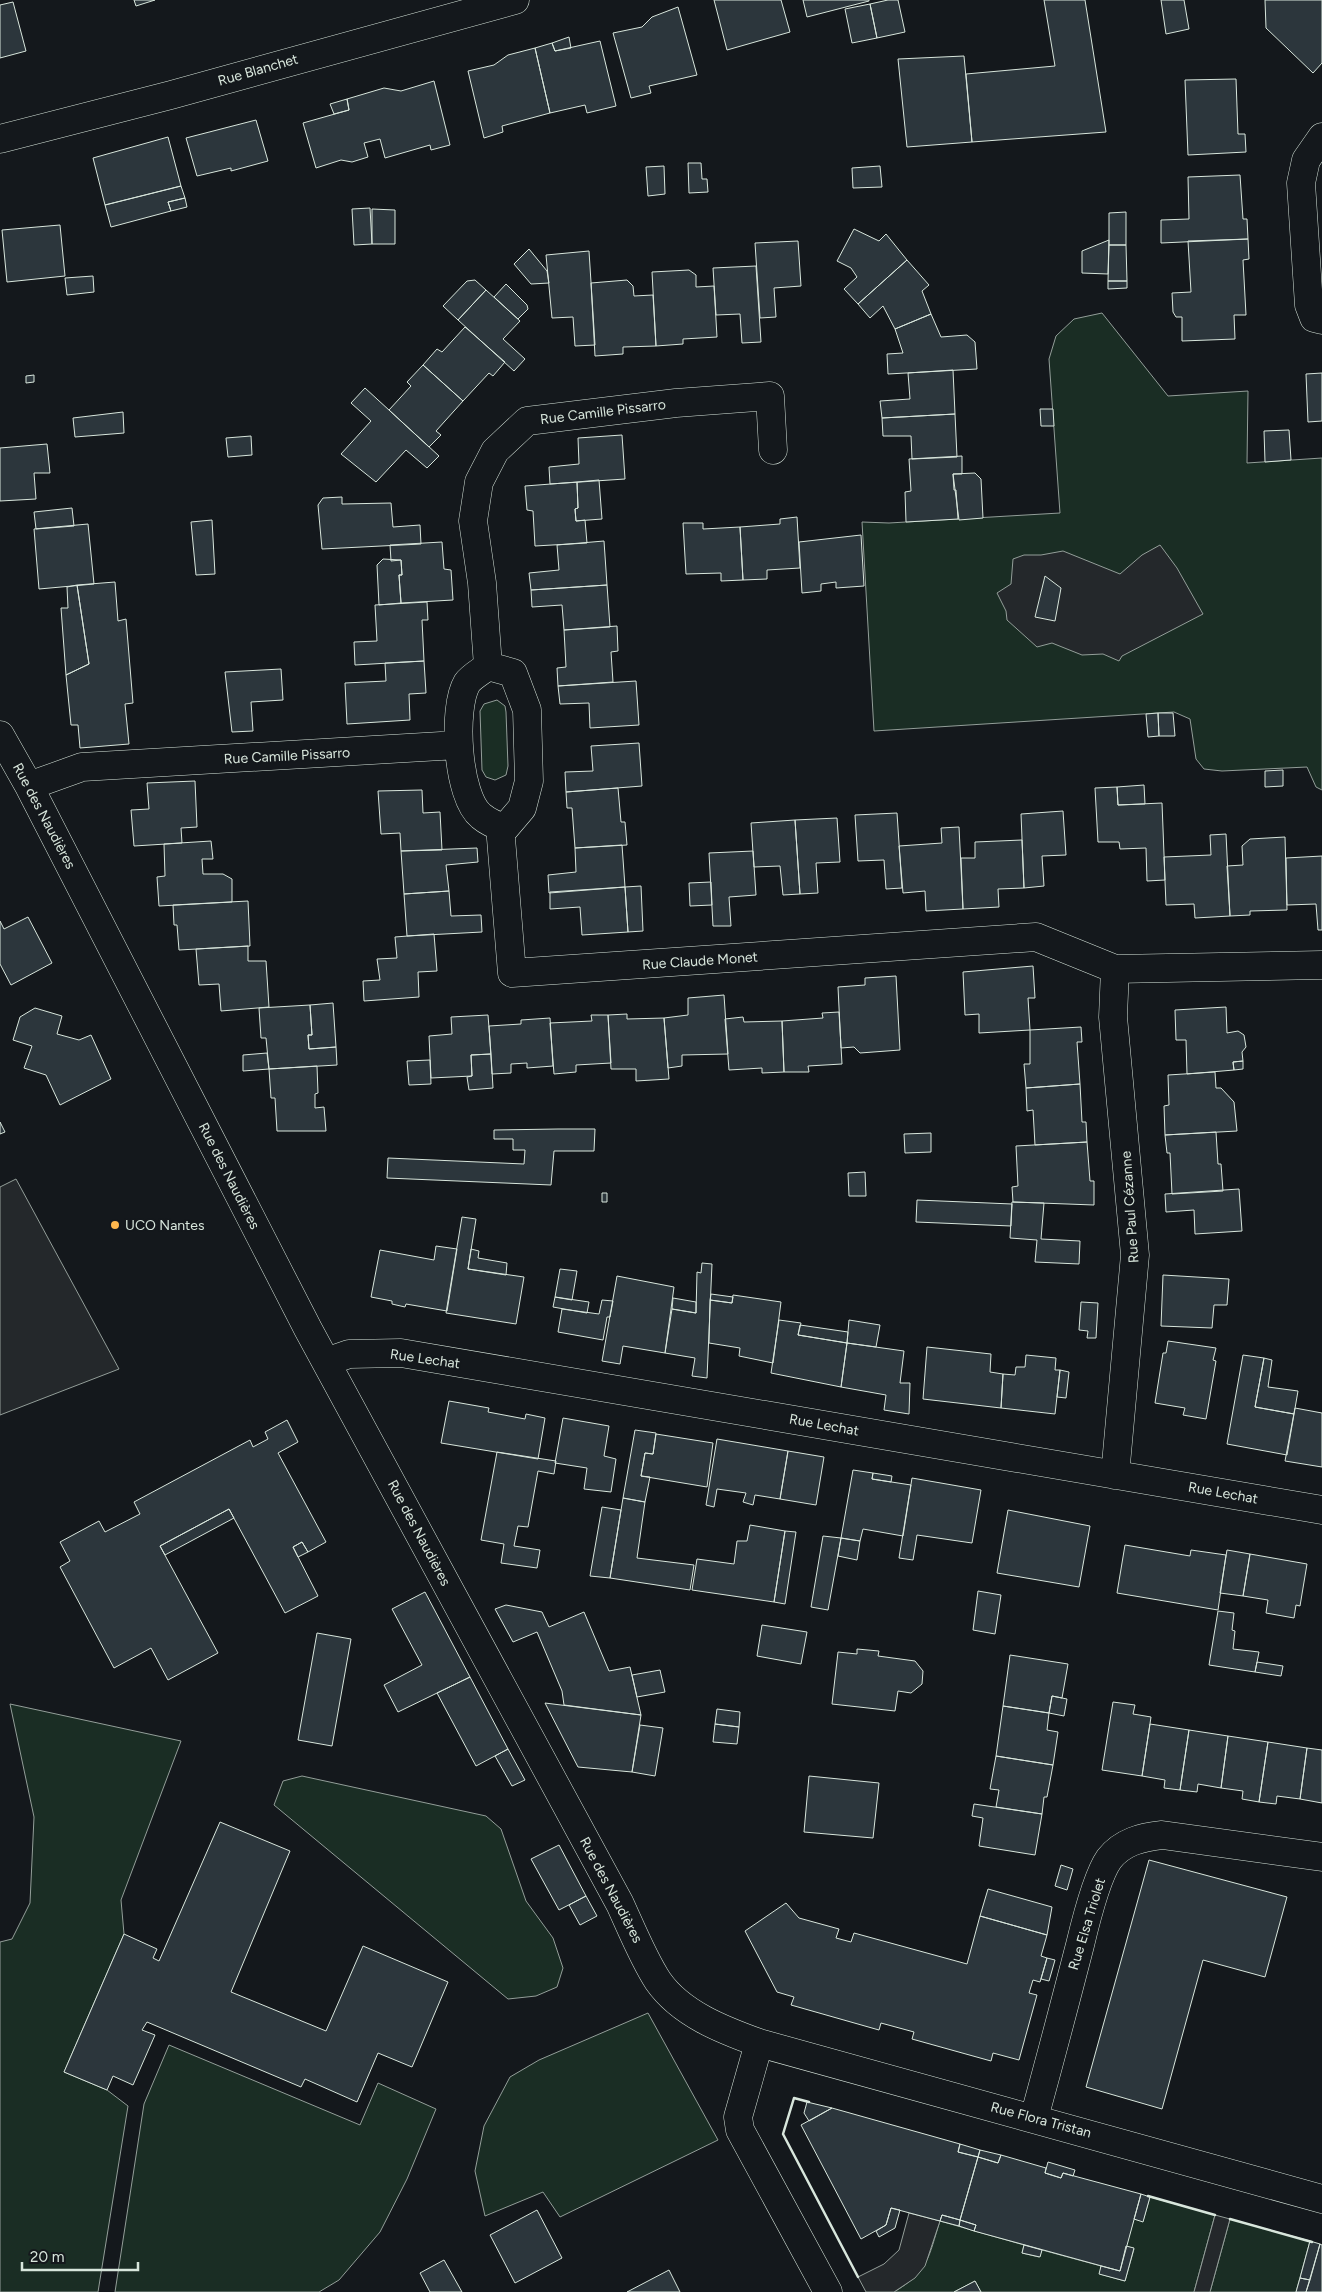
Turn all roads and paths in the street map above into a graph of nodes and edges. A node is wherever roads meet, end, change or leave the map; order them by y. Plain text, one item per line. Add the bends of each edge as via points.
1 (515, 0) edge
2 (1322, 136) edge
3 (0, 139) edge
4 (1322, 320) edge
5 (773, 450) dead end
6 (488, 666) junction
7 (0, 734) edge
8 (458, 745) junction
9 (29, 786) junction
10 (500, 826) junction
11 (1322, 965) edge
12 (1115, 969) junction
13 (326, 1362) junction
14 (1115, 1475) junction
15 (1322, 1510) edge
16 (1322, 1857) edge
17 (759, 2044) junction
18 (1034, 2118) junction
19 (1322, 2199) edge
20 (828, 2292) edge

1 - 3 street, Rue Blanchet
2 - 4 street via 1306,160 1301,182 1309,305 1314,318
5 - 6 street, Rue Camille Pissarro via 770,396 527,420 495,450 479,482 473,521 482,583
6 - 8 street via 467,682 460,709
6 - 10 street via 513,673 527,710 530,737 529,781 522,808 505,828
7 - 9 street, Rue des Naudières
8 - 9 street, Rue Camille Pissarro via 82,767
8 - 10 street via 468,794 480,816
9 - 13 street, Rue des Naudières
10 - 12 street, Rue Claude Monet via 512,973 1036,937
11 - 12 street
12 - 14 street, Rue Paul Cézanne via 1114,1017 1135,1256
13 - 14 street, Rue Lechat via 349,1354 400,1353
13 - 17 street, Rue des Naudières via 658,1981 675,2000 719,2028
14 - 15 street, Rue Lechat
16 - 18 street, Rue Elsa Triolet via 1162,1835 1143,1837 1117,1851 1108,1860 1089,1910
17 - 18 street, Rue Flora Tristan
17 - 20 street via 738,2117 740,2130
18 - 19 street, Rue Flora Tristan

